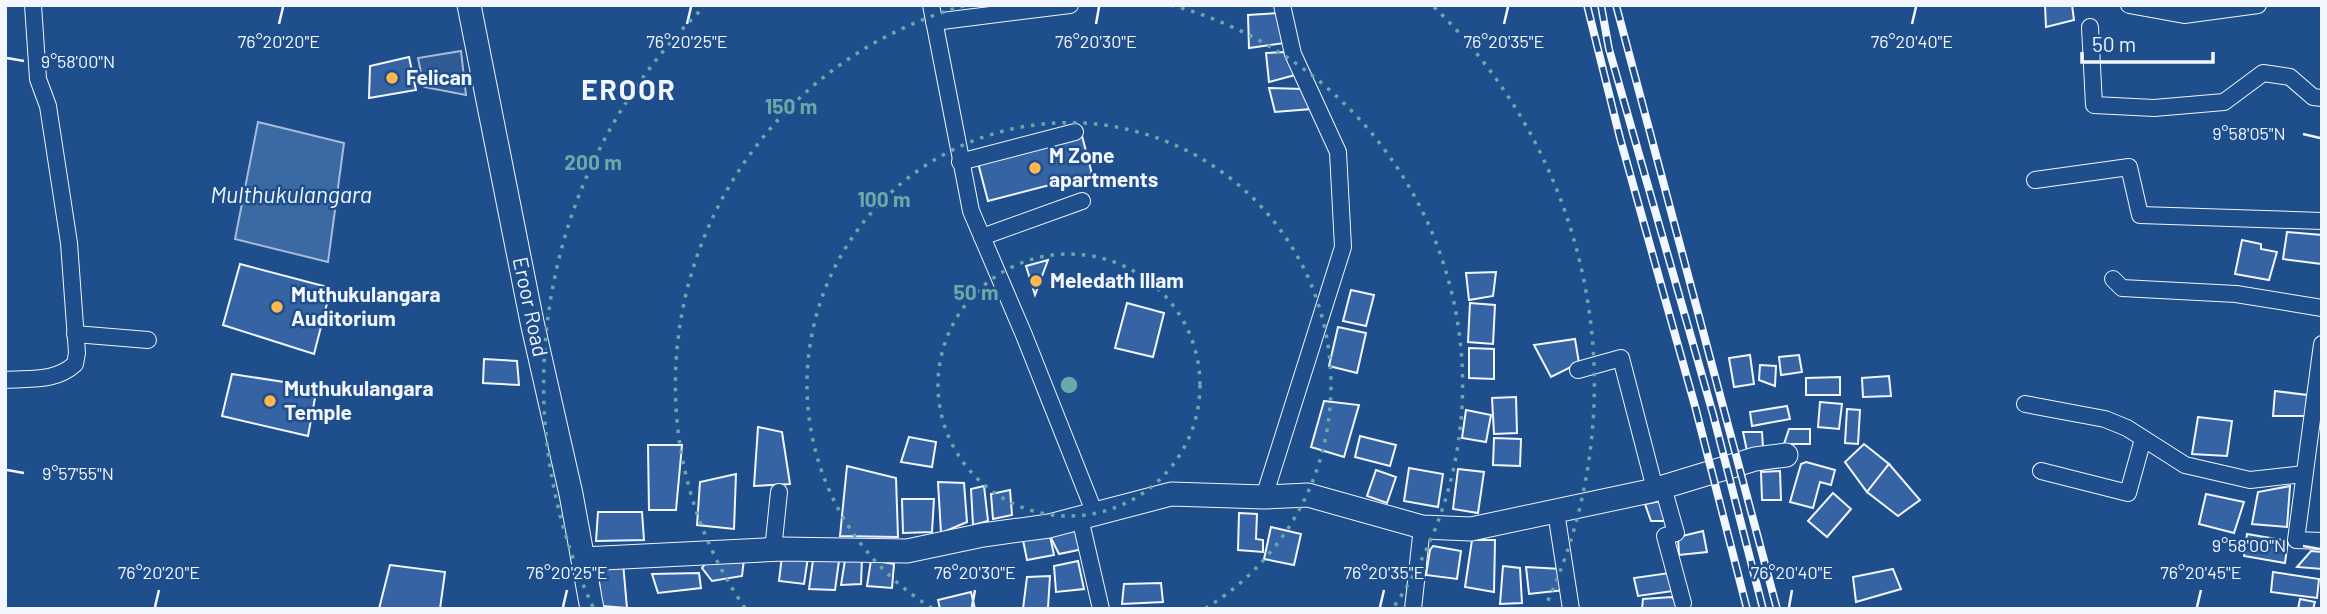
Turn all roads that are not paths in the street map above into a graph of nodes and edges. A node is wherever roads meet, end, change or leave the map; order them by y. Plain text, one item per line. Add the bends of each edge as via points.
1 (33, 5) edge
2 (469, 5) edge
3 (1070, 5) edge
4 (1282, 5) edge
5 (2129, 5) edge
6 (2258, 5) edge
7 (932, 13) edge
8 (2090, 27) dead end
9 (2322, 98) edge
10 (1076, 132) dead end
11 (960, 162) junction
12 (2035, 180) dead end
13 (1082, 201) dead end
14 (2322, 221) edge
15 (982, 237) junction
16 (2113, 279) dead end
17 (2322, 308) edge
18 (75, 334) junction
19 (148, 340) dead end
20 (2322, 344) edge
21 (1578, 370) dead end
22 (2320, 371) edge
23 (5, 380) edge
24 (2025, 404) dead end
25 (2143, 439) junction
26 (1786, 455) dead end
27 (2041, 471) dead end
28 (2304, 474) junction
29 (1659, 488) junction
30 (779, 492) dead end
31 (1264, 497) junction
32 (1556, 512) junction
33 (1087, 516) junction
34 (1422, 527) junction
35 (2322, 541) edge
36 (773, 550) junction
37 (583, 559) junction
38 (1683, 603) dead end
39 (592, 609) edge
40 (1101, 609) edge
41 (1413, 609) edge
42 (1571, 609) edge

1 - 18 street via 38,79 48,107 69,243
2 - 37 main road, Eroor Road
3 - 7 street
4 - 31 street via 1293,54 1338,152 1343,247
5 - 6 street via 2184,15
7 - 11 street
8 - 9 street via 2094,105 2154,108 2224,102 2263,73 2290,77 2313,97
10 - 11 street
11 - 15 street
12 - 14 street via 2129,167 2140,215
13 - 15 street
15 - 33 street
16 - 17 street via 2122,288 2236,294
18 - 19 street
18 - 23 street via 75,364 65,373
20 - 22 street
21 - 29 street via 1621,358
22 - 28 street
24 - 25 street via 2105,419
25 - 27 street via 2128,493
25 - 28 street via 2185,465 2250,480
26 - 29 main road via 1755,459
28 - 35 street via 2296,540
29 - 32 main road
29 - 38 street via 1676,533 1665,536
30 - 36 street
31 - 33 main road via 1171,494
31 - 34 main road via 1308,495
32 - 34 main road via 1471,529
32 - 42 street
33 - 36 main road via 907,551
33 - 40 street
34 - 41 street
36 - 37 main road
37 - 39 main road, Eroor Road

